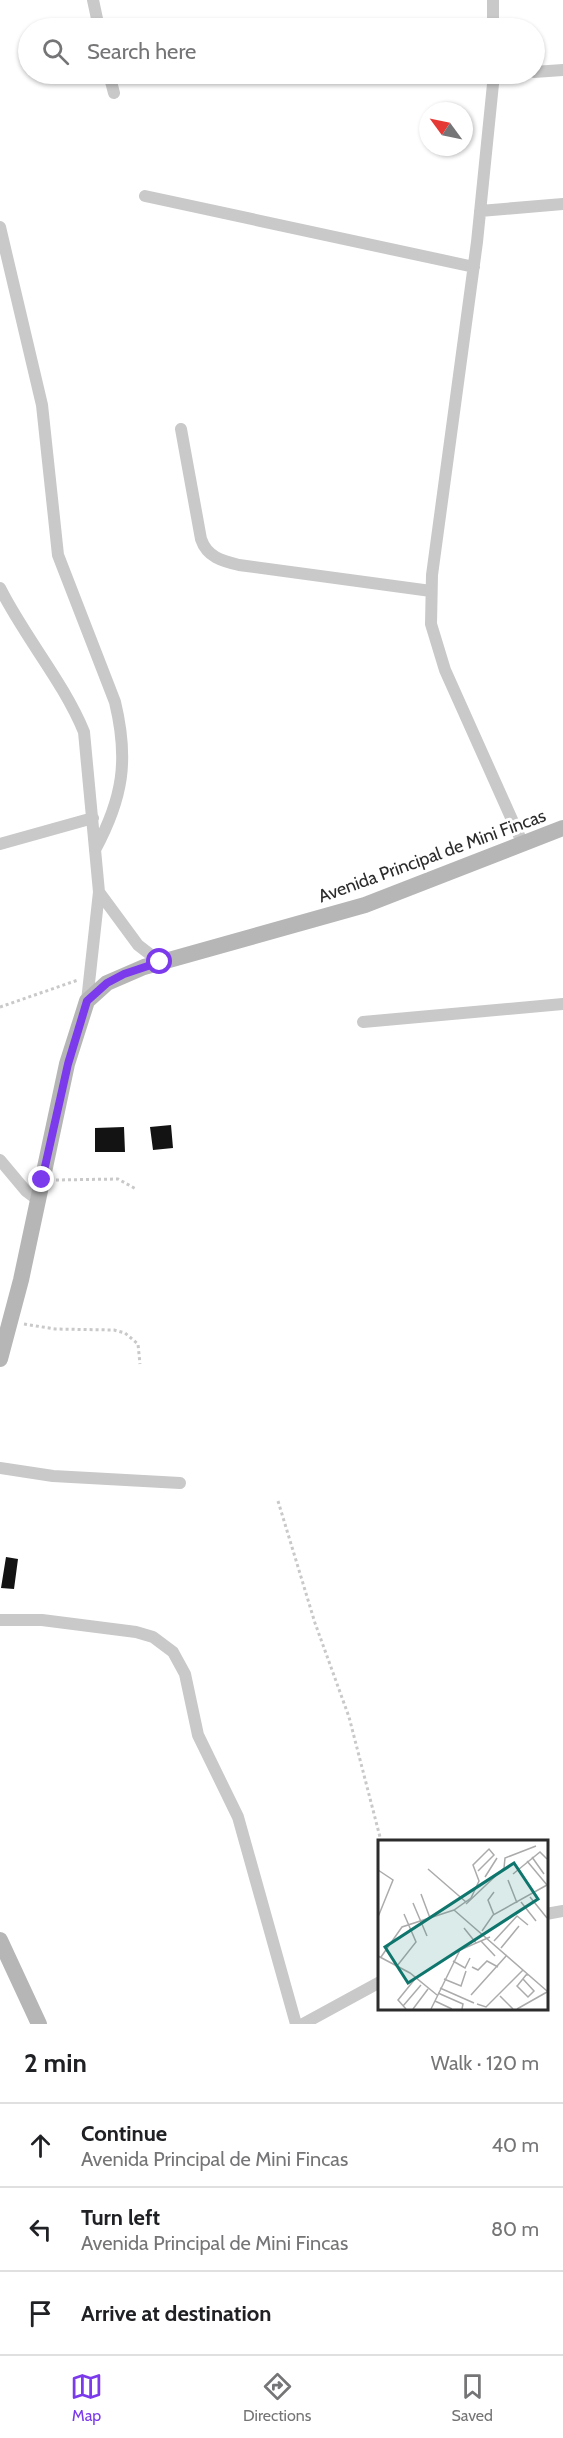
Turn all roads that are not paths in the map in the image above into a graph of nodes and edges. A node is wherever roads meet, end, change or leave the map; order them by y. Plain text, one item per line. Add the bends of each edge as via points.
1 (93, 0) edge
2 (493, 0) edge
3 (97, 18) edge
4 (493, 18) edge
5 (563, 70) edge
6 (545, 71) edge
7 (112, 84) edge
8 (493, 84) edge
9 (114, 93) dead end
10 (145, 196) dead end
11 (563, 204) edge
12 (480, 211) junction
13 (0, 227) edge
14 (474, 267) junction
15 (181, 429) dead end
16 (0, 588) edge
17 (431, 591) junction
18 (93, 818) junction
19 (563, 828) edge
20 (522, 842) junction
21 (0, 844) edge
22 (95, 849) junction
23 (99, 892) junction
24 (160, 962) junction
25 (87, 1001) junction
26 (563, 1004) edge
27 (363, 1022) dead end
28 (0, 1160) edge
29 (38, 1200) junction
30 (5, 1319) edge
31 (0, 1359) edge
32 (0, 1468) edge
33 (180, 1484) dead end
34 (0, 1620) edge
35 (563, 1911) edge
36 (548, 1914) edge
37 (0, 1940) edge
38 (378, 1983) edge
39 (39, 2024) edge
40 (296, 2024) edge
41 (303, 2024) edge

1 - 3 street
2 - 4 street
5 - 6 street
7 - 9 street
8 - 12 street
10 - 14 street
11 - 12 street
12 - 14 street
13 - 22 street via 42,405 58,555 115,702 122,732 124,762 115,807
14 - 17 street
15 - 17 street via 201,539 204,548 216,558 239,565
16 - 18 street via 15,619 78,716 86,744
17 - 20 street via 438,651
18 - 21 street
18 - 22 street
19 - 20 street, Avenida Principal de Mini Fincas
20 - 24 street, Avenida Principal de Mini Fincas via 365,905
22 - 23 street
23 - 24 street via 138,945
23 - 25 street
24 - 25 street, Avenida Principal de Mini Fincas via 107,983
25 - 29 street via 68,1064
26 - 27 street
28 - 29 street
29 - 30 street
30 - 31 street
32 - 33 street via 53,1476
34 - 40 street via 42,1620 136,1632 153,1637 173,1652 185,1674 198,1735 241,1827
35 - 36 street
37 - 39 street
38 - 41 street

